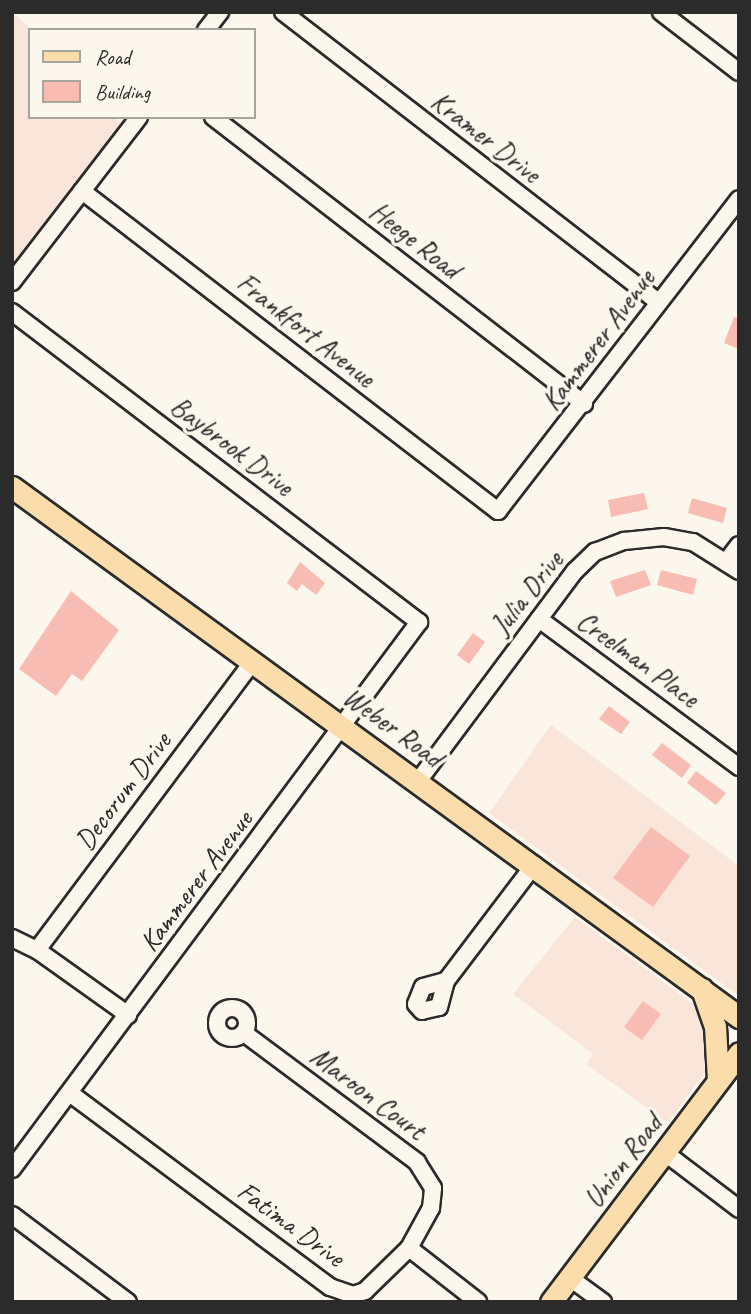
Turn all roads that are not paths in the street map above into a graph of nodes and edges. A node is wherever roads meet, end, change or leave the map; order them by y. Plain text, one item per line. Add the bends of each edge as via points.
1 (283, 12) edge
2 (661, 12) edge
3 (219, 13) edge
4 (208, 28) edge
5 (739, 72) edge
6 (137, 119) edge
7 (216, 119) edge
8 (82, 191) junction
9 (739, 200) edge
10 (12, 282) edge
11 (658, 302) junction
12 (12, 312) edge
13 (584, 404) junction
14 (12, 487) edge
15 (498, 511) joint
16 (739, 545) edge
17 (732, 566) edge
18 (539, 620) junction
19 (419, 622) joint
20 (252, 663) junction
21 (345, 726) junction
22 (739, 767) edge
23 (419, 780) junction
24 (534, 865) junction
25 (12, 939) edge
26 (37, 950) junction
27 (446, 981) dead end
28 (702, 989) junction
29 (128, 1015) junction
30 (739, 1017) edge
31 (244, 1033) dead end
32 (739, 1053) edge
33 (718, 1080) junction
34 (71, 1094) junction
35 (664, 1153) junction
36 (12, 1169) edge
37 (739, 1209) edge
38 (12, 1215) edge
39 (409, 1248) junction
40 (570, 1278) junction
41 (128, 1302) edge
42 (478, 1302) edge
43 (551, 1302) edge
44 (603, 1302) edge

1 - 11 street, Kramer Drive
2 - 5 street
3 - 4 street
6 - 8 street
7 - 13 street, Heege Road
8 - 10 street
8 - 15 street, Frankfort Avenue
9 - 11 street, Kammerer Avenue
11 - 13 street, Kammerer Avenue
12 - 19 street, Baybrook Drive
13 - 15 street, Kammerer Avenue
14 - 20 main road, Weber Road
16 - 17 street
17 - 18 street, Julia Drive via 693,542 664,537 624,541 595,552 575,570
18 - 22 street, Creelman Place
18 - 23 street, Julia Drive
19 - 21 street, Kammerer Avenue
20 - 21 main road, Weber Road
20 - 26 street, Decorum Drive
21 - 23 main road, Weber Road
21 - 29 street, Kammerer Avenue
23 - 24 main road, Weber Road
24 - 27 street
24 - 28 main road, Weber Road
25 - 26 street
26 - 29 street
28 - 30 main road, Weber Road
28 - 33 main road via 715,1026
29 - 34 street, Kammerer Avenue
31 - 39 street, Maroon Court via 416,1161 433,1188 431,1208
32 - 33 main road, Union Road
33 - 35 main road, Union Road
34 - 36 street, Kammerer Avenue
34 - 39 street, Fatima Drive via 330,1287 353,1295 365,1292
35 - 37 street
35 - 40 main road, Union Road
38 - 41 street
39 - 42 street
40 - 43 main road, Union Road
40 - 44 street

